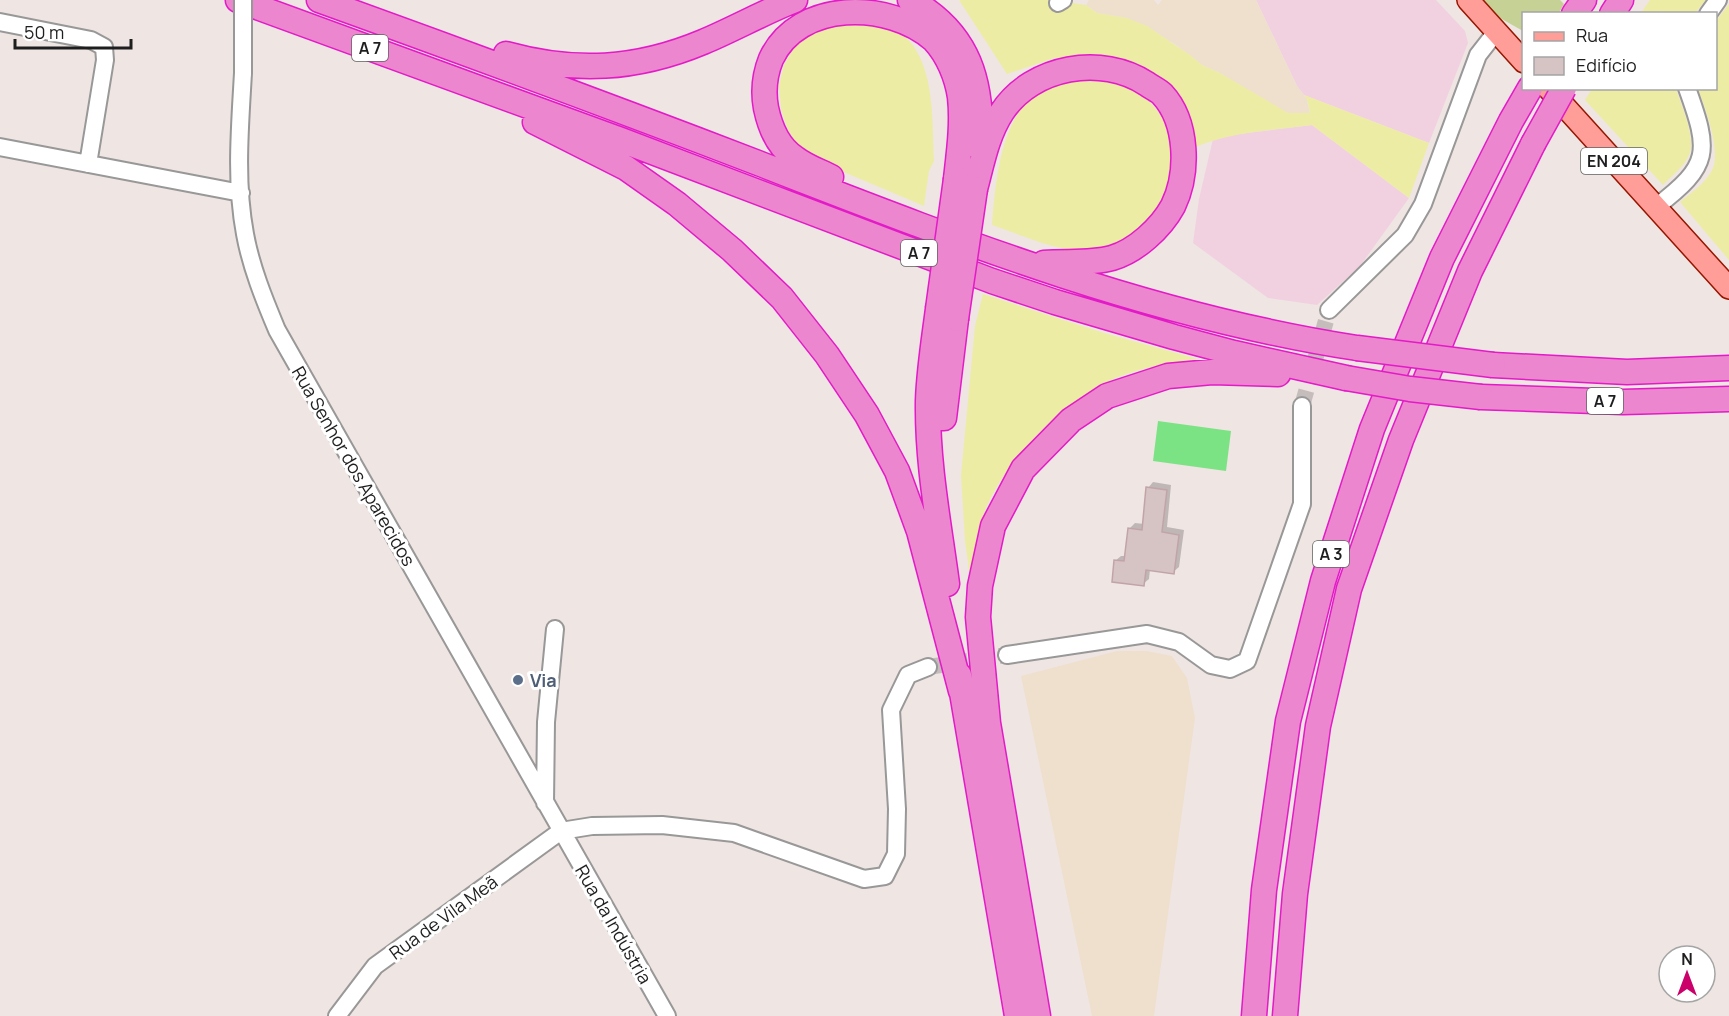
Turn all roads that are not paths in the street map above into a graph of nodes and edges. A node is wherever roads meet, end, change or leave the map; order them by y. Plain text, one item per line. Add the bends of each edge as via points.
1 (238, 0) edge
2 (243, 0) edge
3 (319, 0) edge
4 (795, 0) edge
5 (910, 0) edge
6 (1467, 0) edge
7 (0, 22) edge
8 (1496, 32) junction
9 (438, 43) junction
10 (1522, 60) edge
11 (1529, 90) edge
12 (1550, 90) edge
13 (1563, 90) edge
14 (1688, 90) edge
15 (502, 96) junction
16 (0, 147) edge
17 (88, 164) junction
18 (965, 184) junction
19 (241, 193) junction
20 (854, 200) junction
21 (1656, 207) junction
22 (1027, 265) junction
23 (1729, 288) edge
24 (1329, 310) tunnel mouth
25 (947, 314) junction
26 (1729, 368) edge
27 (1346, 378) junction
28 (1729, 399) edge
29 (1302, 406) tunnel mouth
30 (555, 629) dead end
31 (1007, 655) tunnel mouth
32 (928, 667) tunnel mouth
33 (961, 691) junction
34 (988, 723) junction
35 (545, 803) junction
36 (561, 831) junction
37 (337, 1016) edge
38 (667, 1016) edge
39 (1017, 1016) edge
40 (1038, 1016) edge
41 (1254, 1016) edge
42 (1285, 1016) edge

1 - 15 highway, A 7
2 - 19 street, Rua Senhor dos Aparecidos, bridge via 238,164
3 - 9 highway, A 7
4 - 9 highway, A 7 via 683,50 646,61 607,66 568,66 473,45
5 - 18 highway via 953,33 970,62 980,112 979,155
6 - 8 main road
7 - 17 street via 91,40 104,47
8 - 10 main road
8 - 24 street via 1478,55 1423,204 1406,235
9 - 20 highway, A 7
11 - 41 highway, A 3 via 1442,258 1372,429 1323,580 1288,721 1264,890
12 - 21 main road, EN 204
13 - 42 highway, A 3, bridge via 1461,292 1401,440 1349,589 1318,726 1294,894
14 - 21 street via 1697,115 1702,154 1690,178
15 - 27 highway, A 7 via 992,281 1234,353
15 - 33 highway via 509,109 626,168 677,204 782,298 820,347 867,415 897,471 920,531
16 - 17 street
17 - 19 street
18 - 20 highway via 956,81 935,40 894,12 864,5 832,7 804,19 782,39 768,65 765,104 781,146 794,158 849,186
18 - 22 highway via 1002,112 1021,91 1044,77 1070,68 1120,70 1161,94 1182,133 1183,156 1173,206 1159,225 1138,244 1113,257 1083,263
18 - 25 highway, bridge
19 - 35 street, Rua Senhor dos Aparecidos via 244,233 257,281 277,330
20 - 22 highway, A 7
21 - 23 main road, EN 204
22 - 26 highway, A 7, bridge via 1168,308 1260,331 1357,348 1493,365 1627,372
25 - 33 highway via 928,401 930,462
25 - 34 highway via 944,460 973,667
27 - 28 highway, A 7, bridge via 1481,397 1623,402
27 - 34 highway via 1325,381 1281,374 1212,372 1168,376 1107,396 1071,420 1023,469 993,526 978,616
29 - 31 street via 1302,504 1247,661 1230,669 1211,665 1179,642 1146,634
30 - 35 street via 546,723
32 - 36 street via 908,675 891,710 896,854 885,876 864,879 734,832 662,825 592,826
33 - 39 highway
34 - 40 highway
35 - 36 street, Rua Senhor dos Aparecidos
36 - 37 street, Rua de Vila Meã via 375,966
36 - 38 street, Rua da Indústria

